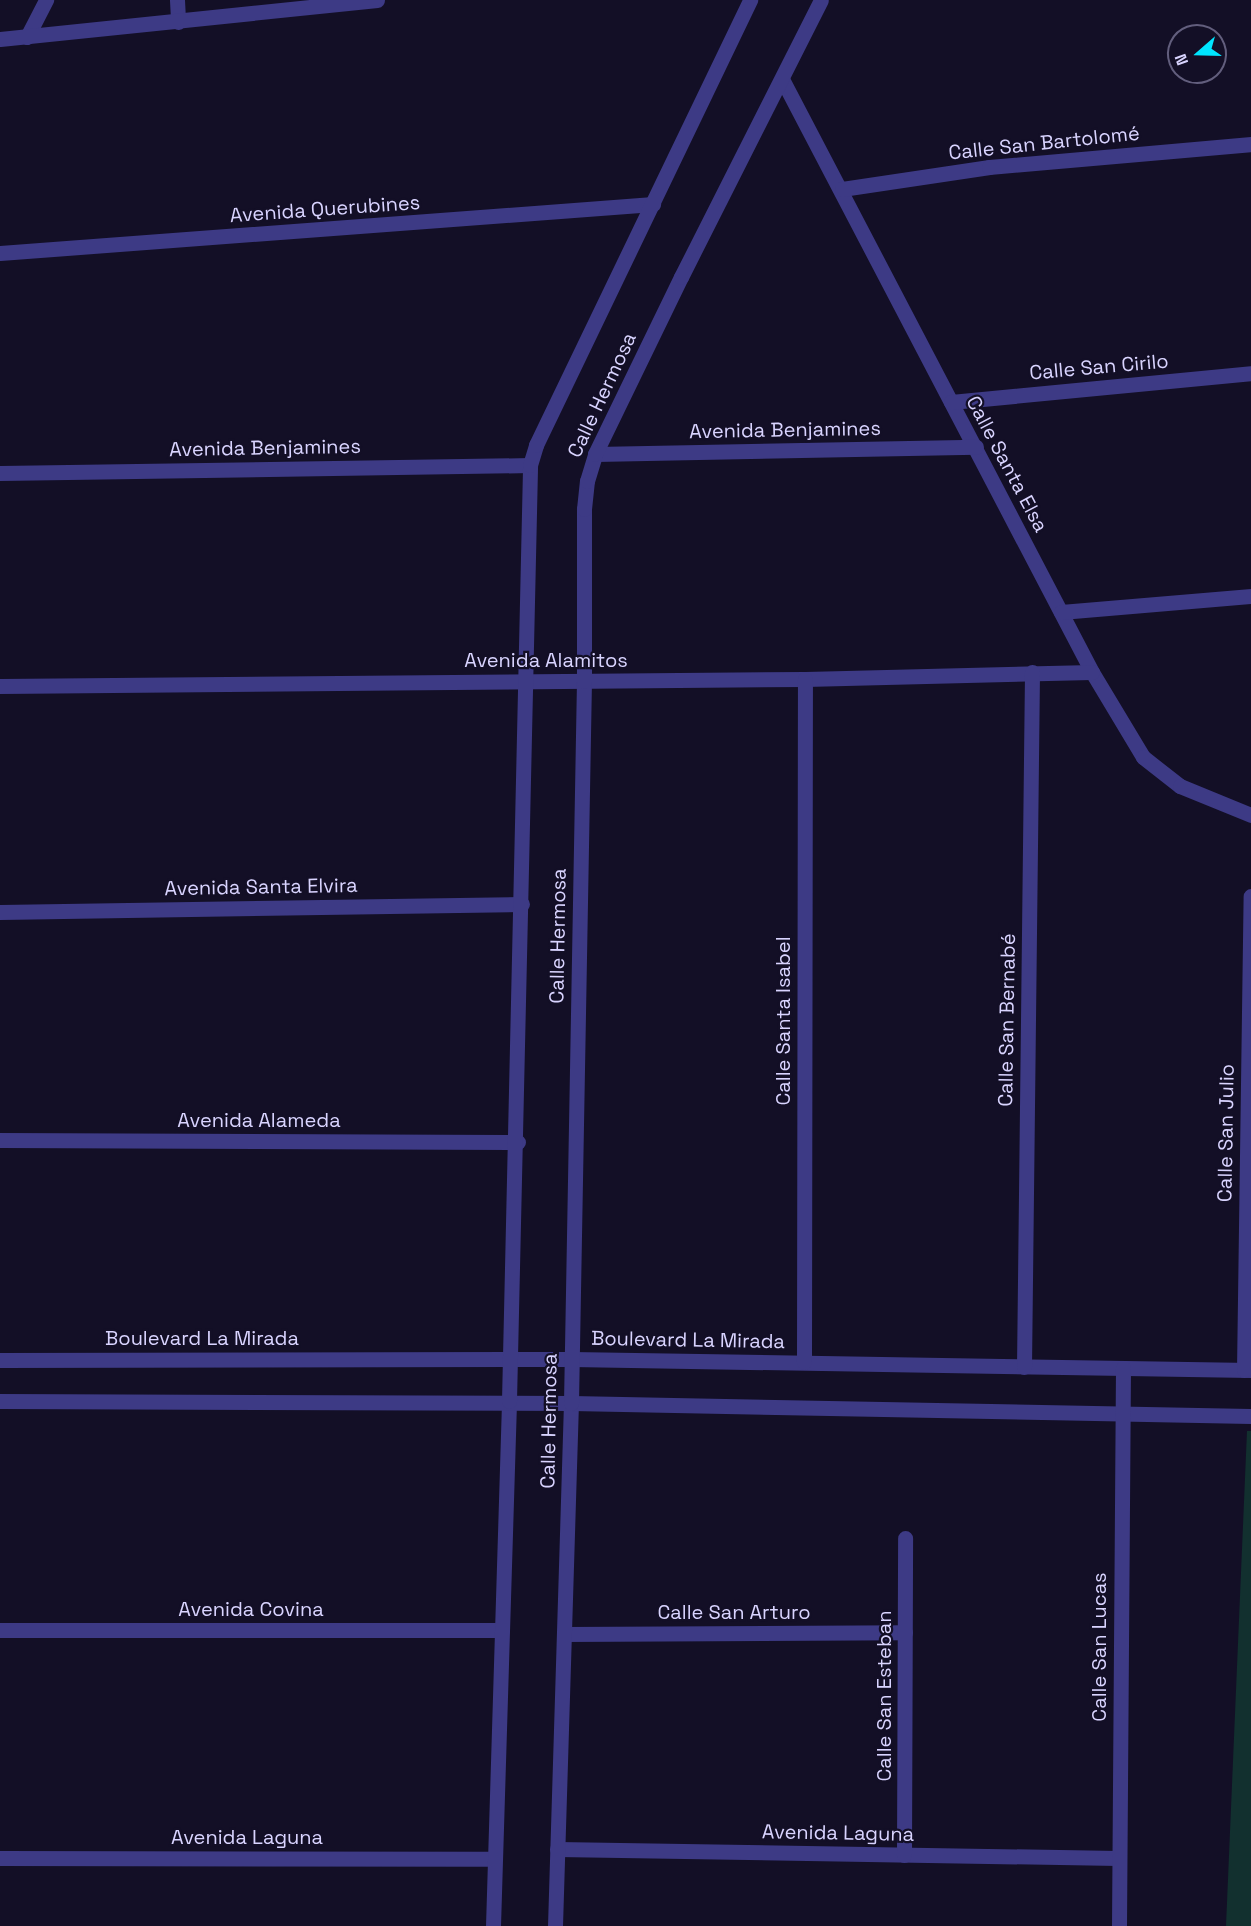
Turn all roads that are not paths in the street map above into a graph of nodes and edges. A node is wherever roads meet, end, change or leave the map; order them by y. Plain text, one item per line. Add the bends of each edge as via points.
1 (46, 0) edge
2 (177, 0) edge
3 (377, 0) edge
4 (750, 0) edge
5 (821, 0) edge
6 (178, 22) junction
7 (27, 37) junction
8 (0, 39) edge
9 (782, 79) junction
10 (1251, 144) edge
11 (842, 189) junction
12 (653, 204) junction
13 (0, 253) edge
14 (1251, 373) edge
15 (951, 402) junction
16 (976, 447) junction
17 (595, 454) junction
18 (530, 465) junction
19 (0, 473) edge
20 (1251, 596) edge
21 (1061, 612) junction
22 (1032, 672) junction
23 (1092, 672) junction
24 (805, 679) junction
25 (524, 681) junction
26 (584, 681) junction
27 (0, 686) edge
28 (1251, 815) edge
29 (1251, 896) edge
30 (522, 904) junction
31 (0, 912) edge
32 (0, 1140) edge
33 (518, 1142) junction
34 (509, 1358) junction
35 (571, 1359) junction
36 (0, 1360) edge
37 (804, 1362) junction
38 (1023, 1367) junction
39 (1123, 1368) junction
40 (1247, 1370) edge
41 (0, 1401) edge
42 (509, 1401) junction
43 (571, 1403) junction
44 (1122, 1411) junction
45 (1251, 1416) edge
46 (905, 1538) dead end
47 (0, 1630) edge
48 (502, 1630) junction
49 (905, 1632) junction
50 (564, 1634) junction
51 (557, 1849) junction
52 (904, 1855) junction
53 (0, 1858) edge
54 (1119, 1858) junction
55 (494, 1859) junction
56 (493, 1926) edge
57 (555, 1926) edge
58 (1119, 1926) edge

1 - 7 street
2 - 6 street
3 - 6 street
4 - 12 street, Calle Hermosa
5 - 9 street, Calle Hermosa
6 - 7 street
7 - 8 street
9 - 11 street, Calle Santa Elsa
9 - 17 street, Calle Hermosa
10 - 11 street, Calle San Bartolomé via 989,167
11 - 15 street, Calle Santa Elsa
12 - 13 street, Avenida Querubines
12 - 18 street, Calle Hermosa via 536,445
14 - 15 street, Calle San Cirilo
15 - 16 street, Calle Santa Elsa
16 - 17 street, Avenida Benjamines
16 - 21 street, Calle Santa Elsa
17 - 26 street, Calle Hermosa via 584,509
18 - 19 street, Avenida Benjamines
18 - 25 street, Calle Hermosa
20 - 21 street
21 - 23 street, Calle Santa Elsa
22 - 23 street, Avenida Alamitos
22 - 24 street, Avenida Alamitos
22 - 38 street, Calle San Bernabé
23 - 28 street, Calle Santa Elsa via 1143,757 1160,773 1180,786
24 - 26 street, Avenida Alamitos
24 - 37 street, Calle Santa Isabel
25 - 26 street, Avenida Alamitos
25 - 27 street, Avenida Alamitos
25 - 30 street, Calle Hermosa
26 - 35 street, Calle Hermosa
29 - 40 street, Calle San Julio
30 - 31 street, Avenida Santa Elvira
30 - 33 street, Calle Hermosa
32 - 33 street, Avenida Alameda
33 - 34 street, Calle Hermosa
34 - 35 street, Boulevard La Mirada
34 - 36 street, Boulevard La Mirada
34 - 42 street, Calle Hermosa
35 - 37 street, Boulevard La Mirada
35 - 43 street, Calle Hermosa
37 - 38 street, Boulevard La Mirada
38 - 39 street, Boulevard La Mirada
39 - 40 street, Boulevard La Mirada
39 - 44 street, Calle San Lucas
41 - 42 street
42 - 43 street
42 - 48 street, Calle Hermosa
43 - 44 street
43 - 50 street, Calle Hermosa
44 - 45 street
44 - 54 street, Calle San Lucas
46 - 49 street, Calle San Esteban
47 - 48 street, Avenida Covina
48 - 55 street, Calle Hermosa
49 - 50 street, Calle San Arturo
49 - 52 street, Calle San Esteban
50 - 51 street, Calle Hermosa
51 - 52 street, Avenida Laguna
51 - 57 street, Calle Hermosa
52 - 54 street, Avenida Laguna
53 - 55 street, Avenida Laguna
54 - 58 street, Calle San Lucas
55 - 56 street, Calle Hermosa

